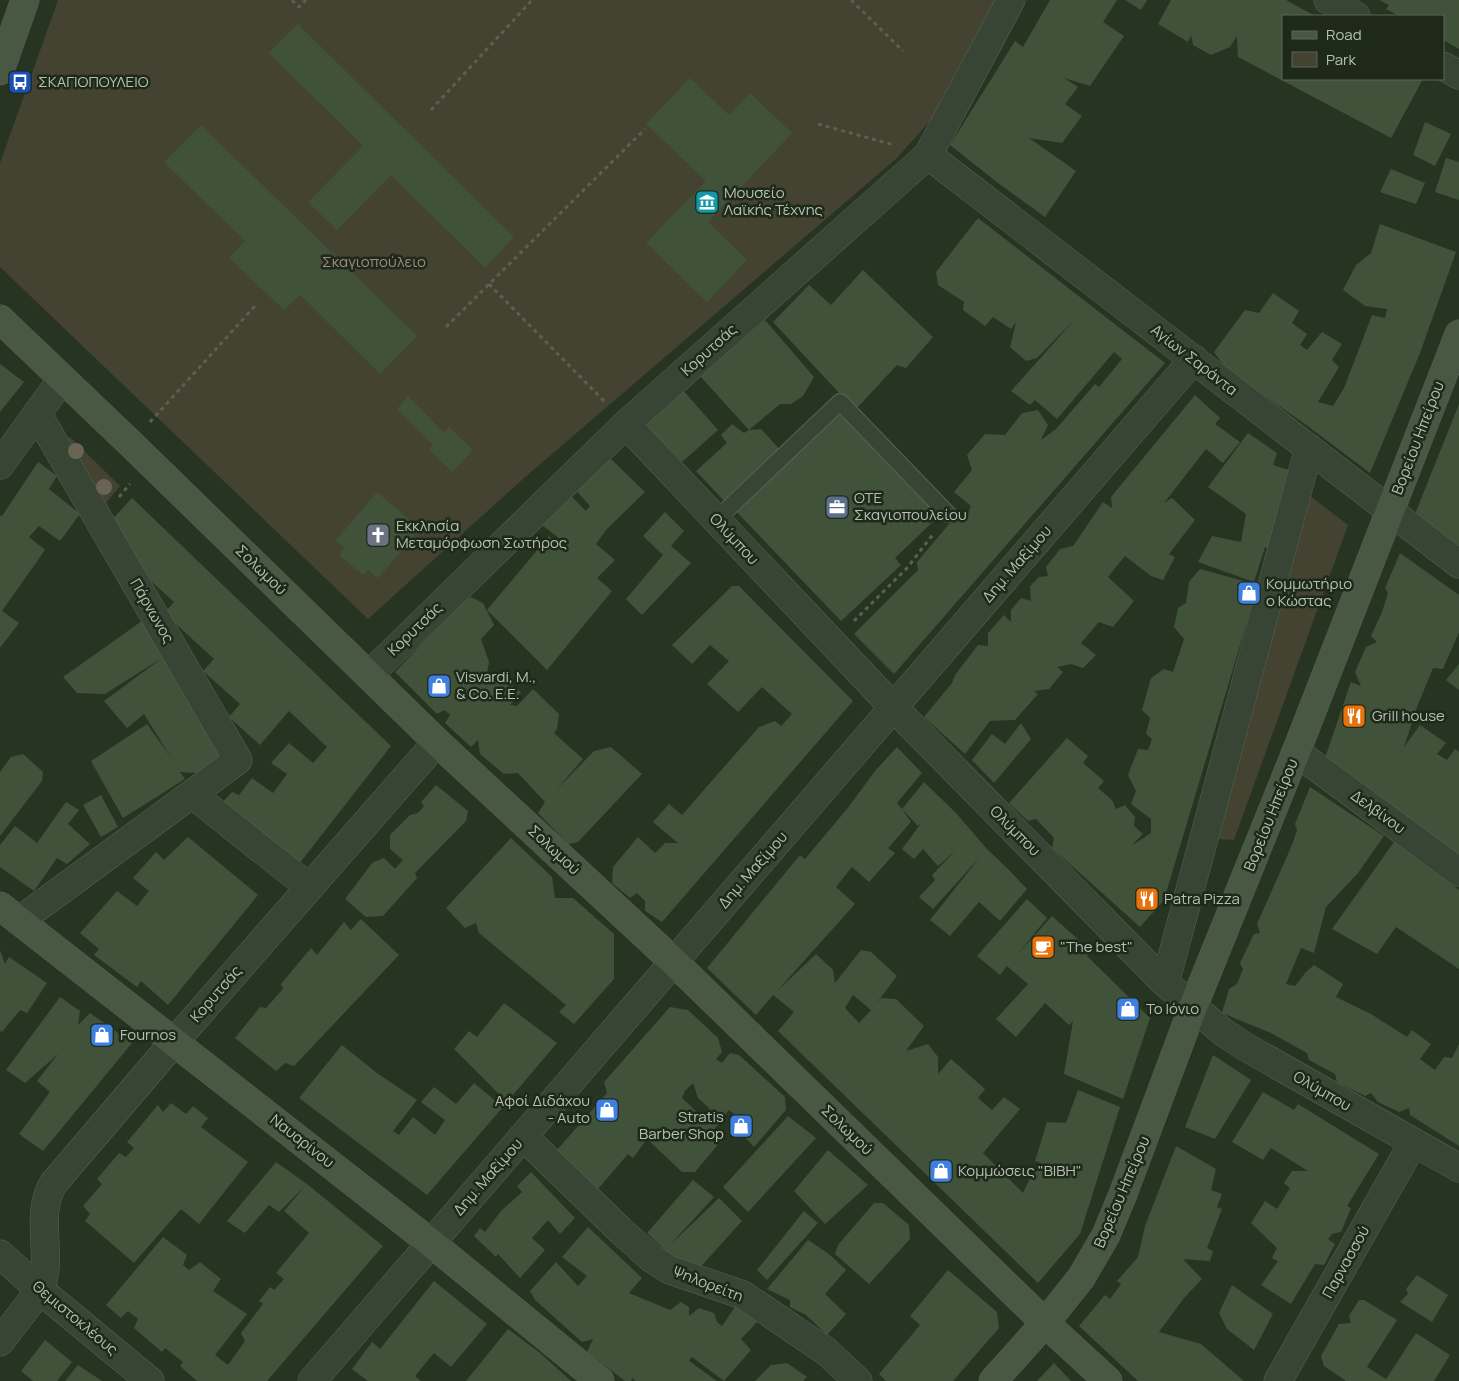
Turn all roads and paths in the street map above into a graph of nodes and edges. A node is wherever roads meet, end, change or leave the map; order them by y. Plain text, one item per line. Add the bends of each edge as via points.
1 (25, 0) edge
2 (292, 0) edge
3 (306, 0) edge
4 (532, 0) edge
5 (851, 0) edge
6 (1011, 0) edge
7 (1328, 0) edge
8 (1354, 15) edge
9 (903, 51) dead end
10 (1444, 67) edge
11 (0, 72) edge
12 (1459, 75) edge
13 (431, 110) dead end
14 (818, 124) dead end
15 (646, 129) dead end
16 (928, 155) junction
17 (490, 284) junction
18 (255, 306) dead end
19 (0, 320) edge
20 (446, 327) dead end
21 (1459, 334) edge
22 (1194, 359) junction
23 (62, 379) junction
24 (38, 413) junction
25 (626, 424) junction
26 (1309, 448) junction
27 (140, 453) junction
28 (0, 464) edge
29 (1390, 511) junction
30 (948, 514) joint
31 (99, 519) junction
32 (716, 520) junction
33 (1459, 564) edge
34 (832, 642) junction
35 (369, 674) junction
36 (893, 708) junction
37 (437, 742) junction
38 (1296, 752) junction
39 (192, 794) junction
40 (1459, 872) edge
41 (309, 887) junction
42 (10, 913) edge
43 (674, 962) junction
44 (1165, 983) junction
45 (1193, 1007) junction
46 (175, 1041) junction
47 (523, 1136) junction
48 (1413, 1143) junction
49 (1459, 1168) edge
50 (431, 1243) junction
51 (0, 1254) edge
52 (40, 1290) junction
53 (1045, 1323) junction
54 (0, 1342) edge
55 (150, 1381) edge
56 (312, 1381) edge
57 (600, 1381) edge
58 (858, 1381) edge
59 (993, 1381) edge
60 (1108, 1381) edge
61 (1278, 1381) edge

1 - 11 main road
2 - 3 path via 299,7
4 - 13 path
5 - 9 path
6 - 16 street, Κορυτσάς
7 - 8 street
10 - 12 street
14 - 16 path
15 - 17 path
16 - 22 street, Αγίων Σαράντα
16 - 25 street, Κορυτσάς
17 - 20 path
17 - 25 path
18 - 27 path
19 - 23 main road, Σολωμού
21 - 29 main road, Βορείου Ηπείρου
22 - 26 street, Αγίων Σαράντα
22 - 36 street, Δημ. Μαξίμου
23 - 24 street
23 - 27 main road, Σολωμού
24 - 28 street
24 - 31 street, Πάρνωνος
25 - 32 street, Ολύμπου
25 - 35 street, Κορυτσάς
26 - 29 street, Αγίων Σαράντα
26 - 44 street
27 - 31 path
27 - 35 main road, Σολωμού
29 - 33 street, Αγίων Σαράντα
29 - 38 main road, Βορείου Ηπείρου
30 - 32 lane via 840,402
30 - 34 path via 907,568
31 - 39 street, Πάρνωνος via 238,760
32 - 34 street, Ολύμπου
34 - 36 street, Ολύμπου
35 - 37 main road, Σολωμού
36 - 43 street, Δημ. Μαξίμου
36 - 44 street, Ολύμπου
37 - 41 street, Κορυτσάς
37 - 43 main road, Σολωμού
38 - 40 street, Δελβίνου
38 - 45 main road, Βορείου Ηπείρου
39 - 41 street
39 - 42 street, Πάρνωνος
41 - 46 street, Κορυτσάς
42 - 46 main road, Ναυαρίνου
43 - 47 street, Δημ. Μαξίμου
43 - 53 main road, Σολωμού
44 - 45 street, Ολύμπου
45 - 48 street, Ολύμπου via 1244,1046
45 - 53 main road, Βορείου Ηπείρου via 1106,1235 1081,1278
46 - 50 main road, Ναυαρίνου
46 - 52 street, Κορυτσάς via 51,1188 44,1213 46,1268
47 - 50 street, Δημ. Μαξίμου
47 - 58 street, Ψηλορείτη via 651,1258 670,1270 743,1295 827,1352
48 - 49 street, Ολύμπου
48 - 61 street, Παρνασσού
50 - 56 street, Δημ. Μαξίμου
50 - 57 main road, Ναυαρίνου
51 - 52 street, Θεμιστοκλέους
52 - 54 street, Κορυτσάς
52 - 55 street, Θεμιστοκλέους
53 - 59 main road, Βορείου Ηπείρου
53 - 60 main road, Σολωμού

